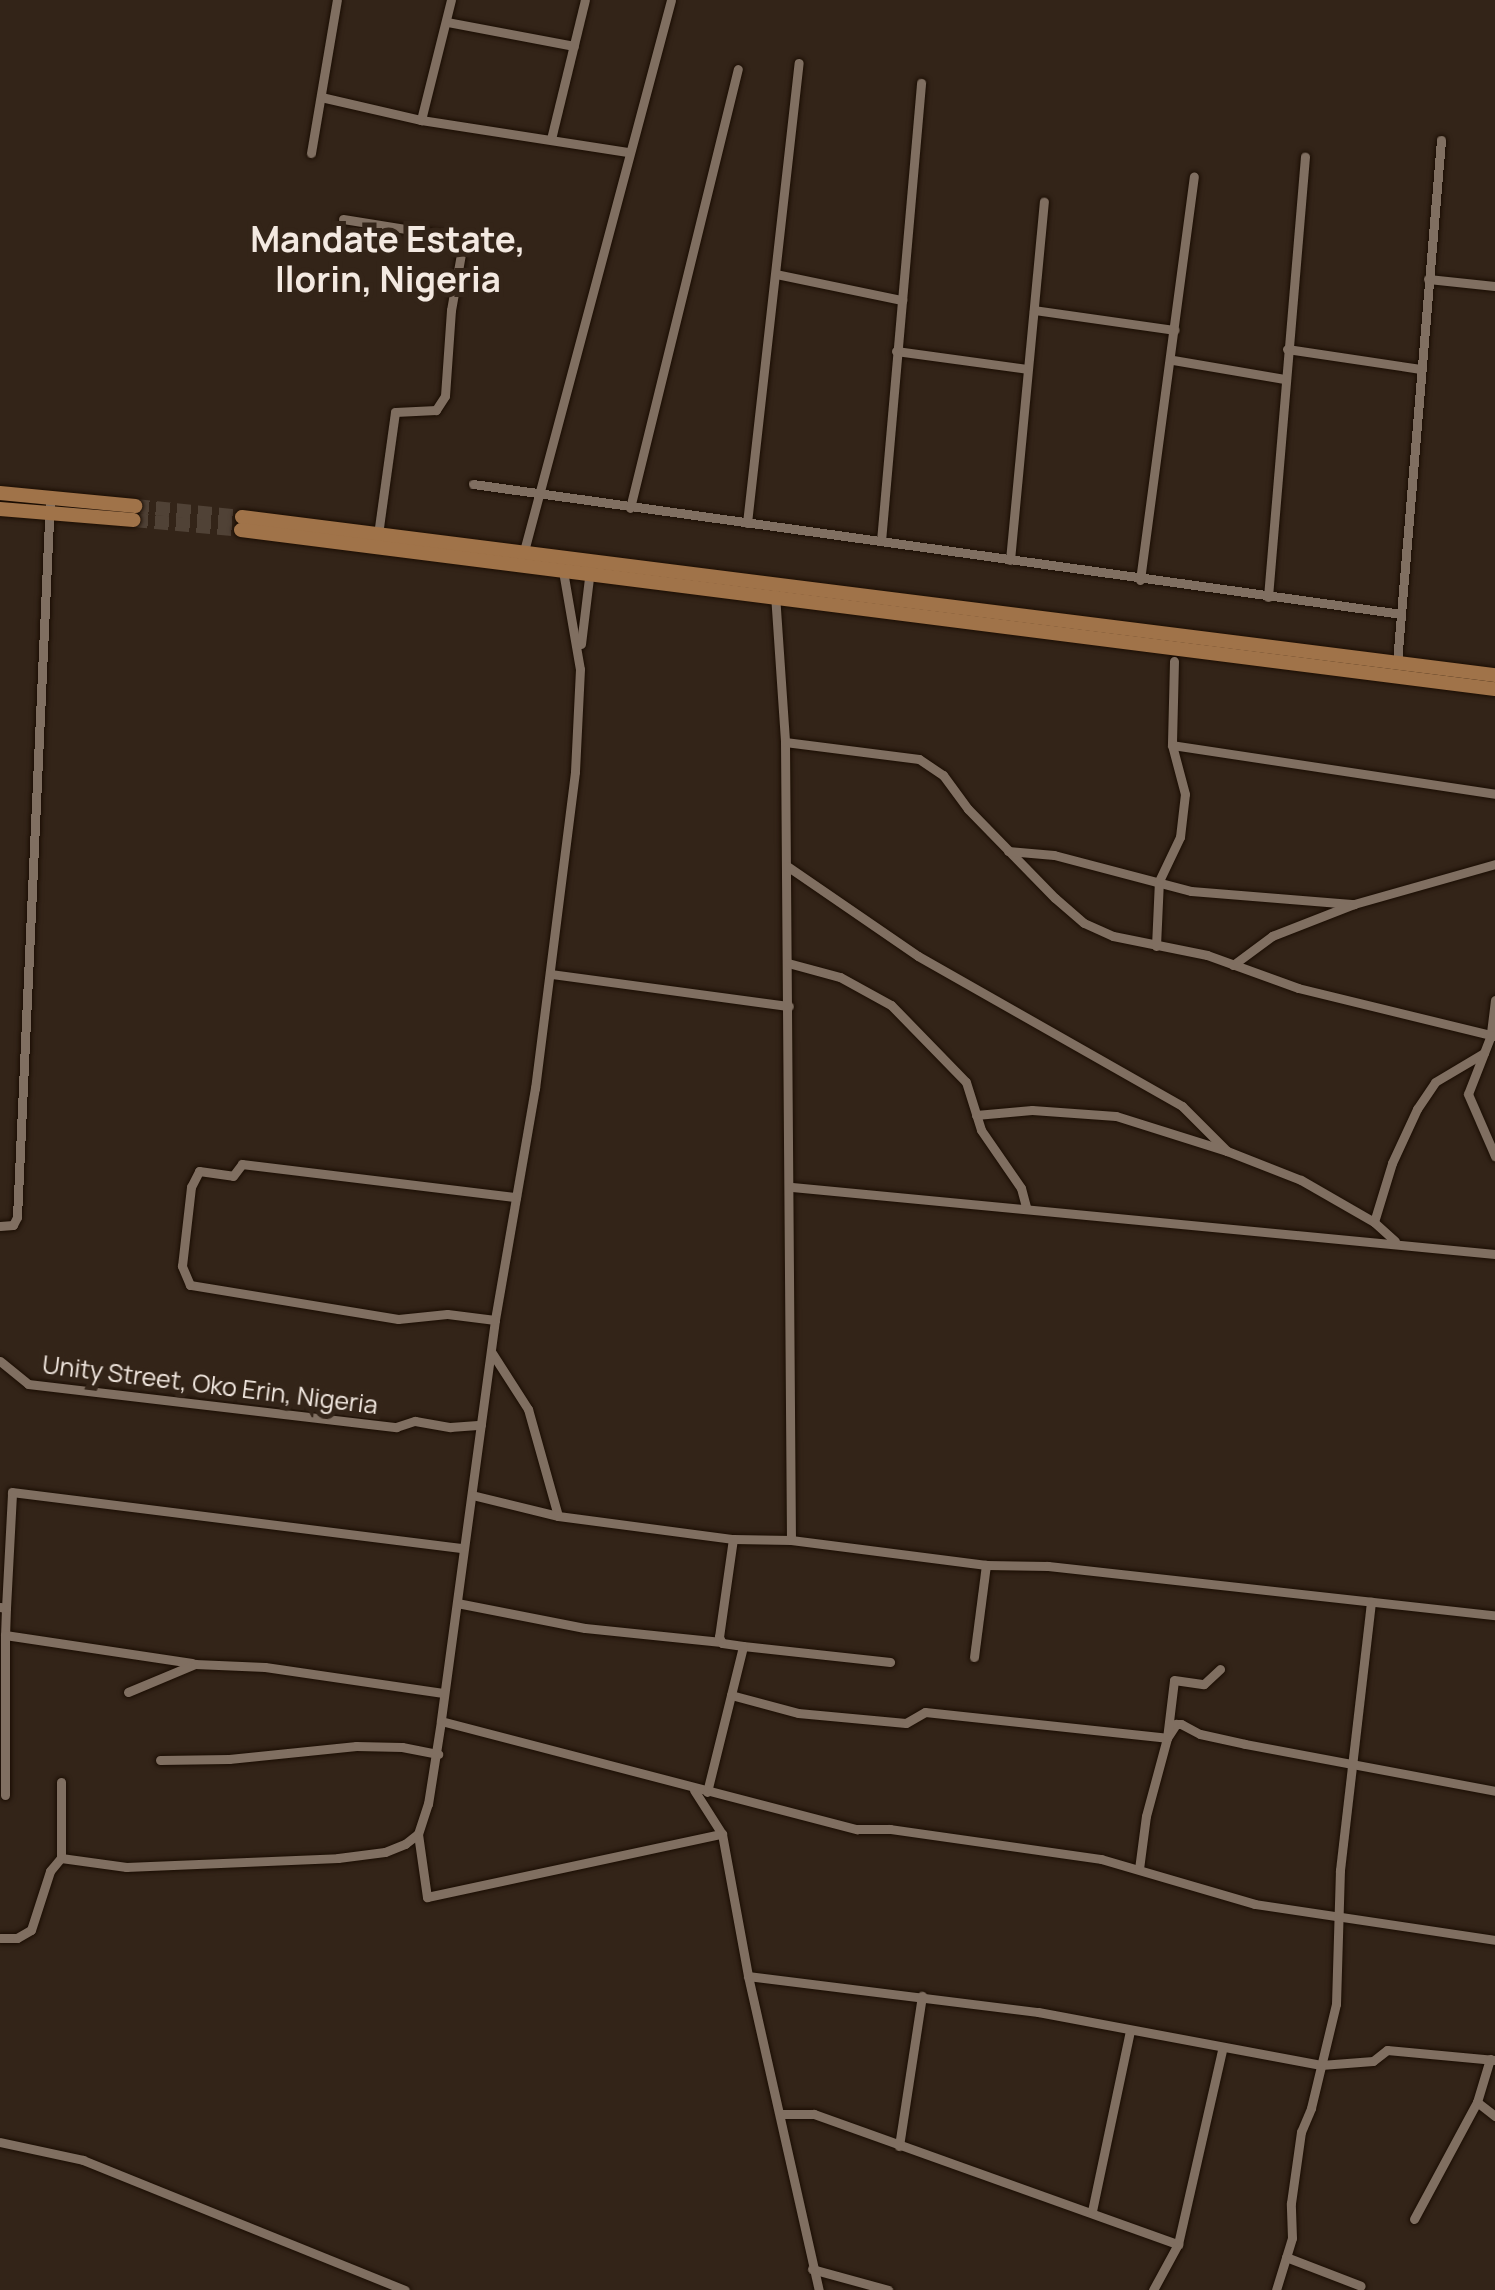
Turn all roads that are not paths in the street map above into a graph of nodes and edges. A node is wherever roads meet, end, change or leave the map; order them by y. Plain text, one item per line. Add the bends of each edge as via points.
1 (337, 0) edge
2 (451, 0) edge
3 (585, 0) edge
4 (671, 0) edge
5 (448, 22) junction
6 (574, 46) junction
7 (799, 62) dead end
8 (738, 70) dead end
9 (921, 84) dead end
10 (320, 96) junction
11 (421, 120) junction
12 (551, 140) junction
13 (1440, 140) dead end
14 (311, 152) dead end
15 (628, 152) junction
16 (1305, 157) dead end
17 (1194, 177) dead end
18 (1044, 202) dead end
19 (343, 219) dead end
20 (776, 274) junction
21 (1428, 278) junction
22 (1495, 286) edge
23 (902, 300) junction
24 (1034, 310) junction
25 (1175, 330) junction
26 (1287, 349) junction
27 (896, 351) junction
28 (1173, 360) junction
29 (1027, 368) junction
30 (1421, 368) junction
31 (1284, 379) junction
32 (473, 484) dead end
33 (0, 492) edge
34 (536, 494) junction
35 (50, 506) junction
36 (630, 508) junction
37 (0, 509) edge
38 (134, 513) tunnel mouth
39 (747, 523) junction
40 (378, 534) junction
41 (882, 542) junction
42 (524, 551) junction
43 (1010, 560) junction
44 (590, 567) junction
45 (562, 572) junction
46 (1140, 580) junction
47 (775, 593) junction
48 (1268, 597) junction
49 (1401, 614) junction
50 (579, 651) junction
51 (1174, 662) dead end
52 (1397, 662) junction
53 (1495, 675) edge
54 (1495, 689) edge
55 (785, 742) junction
56 (1172, 745) junction
57 (1495, 794) edge
58 (1008, 851) junction
59 (1495, 864) edge
60 (787, 866) junction
61 (1160, 881) junction
62 (1354, 904) junction
63 (1156, 946) junction
64 (788, 963) junction
65 (1233, 965) junction
66 (551, 974) junction
67 (1495, 1000) edge
68 (789, 1006) junction
69 (1493, 1035) edge
70 (1484, 1052) junction
71 (976, 1116) junction
72 (1227, 1151) junction
73 (1495, 1156) edge
74 (792, 1187) junction
75 (516, 1197) junction
76 (1026, 1208) junction
77 (1374, 1222) junction
78 (0, 1226) edge
79 (1397, 1243) junction
80 (1495, 1254) edge
81 (495, 1320) junction
82 (491, 1352) junction
83 (0, 1361) edge
84 (481, 1425) junction
85 (472, 1495) junction
86 (558, 1516) junction
87 (732, 1539) junction
88 (790, 1540) junction
89 (463, 1548) junction
90 (986, 1565) junction
91 (1372, 1602) junction
92 (457, 1603) junction
93 (3, 1607) edge
94 (1495, 1616) edge
95 (5, 1635) junction
96 (722, 1642) junction
97 (742, 1646) junction
98 (974, 1657) dead end
99 (890, 1662) dead end
100 (195, 1664) junction
101 (1220, 1670) dead end
102 (128, 1692) dead end
103 (443, 1693) junction
104 (731, 1695) junction
105 (441, 1721) junction
106 (1167, 1738) junction
107 (438, 1754) junction
108 (160, 1760) dead end
109 (1354, 1761) junction
110 (61, 1782) dead end
111 (690, 1784) junction
112 (1495, 1791) edge
113 (706, 1792) junction
114 (5, 1795) dead end
115 (418, 1834) junction
116 (722, 1834) junction
117 (61, 1858) junction
118 (1139, 1869) junction
119 (1339, 1914) junction
120 (0, 1938) edge
121 (1495, 1940) edge
122 (748, 1976) junction
123 (922, 1996) junction
124 (1130, 2031) junction
125 (1222, 2050) junction
126 (1492, 2060) edge
127 (1320, 2065) junction
128 (1477, 2102) junction
129 (780, 2114) junction
130 (1495, 2116) edge
131 (0, 2142) edge
132 (899, 2146) junction
133 (1092, 2212) junction
134 (1414, 2219) dead end
135 (1178, 2244) junction
136 (1286, 2256) junction
137 (812, 2269) junction
138 (1361, 2286) dead end
139 (406, 2290) edge
140 (819, 2290) edge
141 (888, 2290) edge
142 (1153, 2290) edge
143 (1276, 2290) edge

1 - 10 street
2 - 5 street
3 - 6 street
4 - 15 street
5 - 6 street
5 - 11 street
6 - 12 street
7 - 20 street
8 - 36 street
9 - 23 street
10 - 11 street
10 - 14 street
11 - 12 street
12 - 15 street
13 - 21 street
15 - 34 street
16 - 26 street
17 - 25 street
18 - 24 street
19 - 40 street via 449,236 461,254 446,396 436,410 395,412
20 - 23 street
20 - 39 street
21 - 22 street
21 - 30 street
23 - 27 street
24 - 25 street
24 - 29 street
25 - 28 street
26 - 30 street
26 - 31 street
27 - 29 street
27 - 41 street
28 - 31 street
28 - 46 street
29 - 43 street
30 - 49 street
31 - 48 street
32 - 34 street
33 - 35 main road
34 - 36 street
34 - 42 street
35 - 37 main road
35 - 38 main road
35 - 78 street via 16,1218
36 - 39 street
39 - 41 street
40 - 42 main road
40 - 45 main road via 242,524
41 - 43 street
42 - 44 main road
43 - 46 street
44 - 45 main road
44 - 47 main road
44 - 50 street
45 - 50 street
46 - 48 street
47 - 52 main road via 896,597
47 - 54 main road
47 - 55 street
48 - 49 street
49 - 52 street
50 - 66 street via 580,720
51 - 56 street
52 - 53 main road
55 - 58 street via 919,759 943,775
55 - 60 street
56 - 57 street
56 - 61 street via 1185,794 1180,837
58 - 61 street via 1054,854
58 - 63 street via 1084,923
59 - 62 street
60 - 64 street
60 - 72 street via 918,956 1182,1106
61 - 62 street via 1191,890
61 - 63 street
62 - 65 street via 1272,936
63 - 65 street
64 - 68 street
64 - 71 street via 840,978 891,1004 966,1082
65 - 69 street via 1298,988
66 - 68 street
66 - 75 street
67 - 69 street
68 - 74 street
69 - 70 street
70 - 73 street via 1468,1094
70 - 77 street via 1435,1082 1392,1163
71 - 72 street via 1032,1110 1116,1116
71 - 76 street via 1021,1188
72 - 77 street via 1301,1180
74 - 76 street
74 - 88 street
75 - 81 street
75 - 81 street via 242,1164 234,1176 199,1171 191,1187 182,1266 190,1285 398,1319 447,1314
76 - 79 street
77 - 79 street
79 - 80 street
81 - 82 street
82 - 84 street
82 - 86 street via 528,1409
83 - 84 street, Unity Street, Oko Erin, Nigeria via 28,1384 396,1427 415,1421
84 - 85 street
85 - 86 street
85 - 89 street
86 - 87 street
87 - 88 street
87 - 96 street
88 - 90 street
89 - 92 street
89 - 93 street via 12,1492
90 - 91 street
90 - 98 street
91 - 94 street
91 - 109 street
92 - 96 street via 585,1628
92 - 103 street
93 - 95 street
95 - 100 street
95 - 114 street
96 - 97 street
97 - 99 street
97 - 104 street
100 - 102 street
100 - 103 street via 264,1667
101 - 106 street via 1204,1684 1174,1680
103 - 105 street
104 - 106 street via 798,1713 906,1723 926,1712
104 - 113 street
105 - 107 street
105 - 111 street
106 - 109 street via 1182,1724 1245,1744
106 - 118 street
107 - 108 street via 356,1746
107 - 115 street
109 - 112 street
109 - 119 street
110 - 117 street
111 - 113 street
111 - 116 street
113 - 118 street via 857,1829 996,1843
115 - 116 street via 426,1898
115 - 117 street via 386,1852 338,1858 126,1867
116 - 122 street
117 - 120 street via 50,1871 31,1930
118 - 119 street via 1255,1904
119 - 121 street
119 - 127 street via 1336,2004
122 - 123 street
122 - 129 street
123 - 124 street
123 - 132 street
124 - 125 street
124 - 133 street
125 - 127 street
125 - 135 street
126 - 127 street via 1387,2050 1373,2060
126 - 128 street
127 - 136 street via 1300,2132
128 - 130 street
128 - 134 street
129 - 132 street via 814,2114
129 - 137 street
131 - 139 street via 83,2160
132 - 133 street
133 - 135 street
135 - 142 street
136 - 138 street
136 - 143 street
137 - 140 street
137 - 141 street

